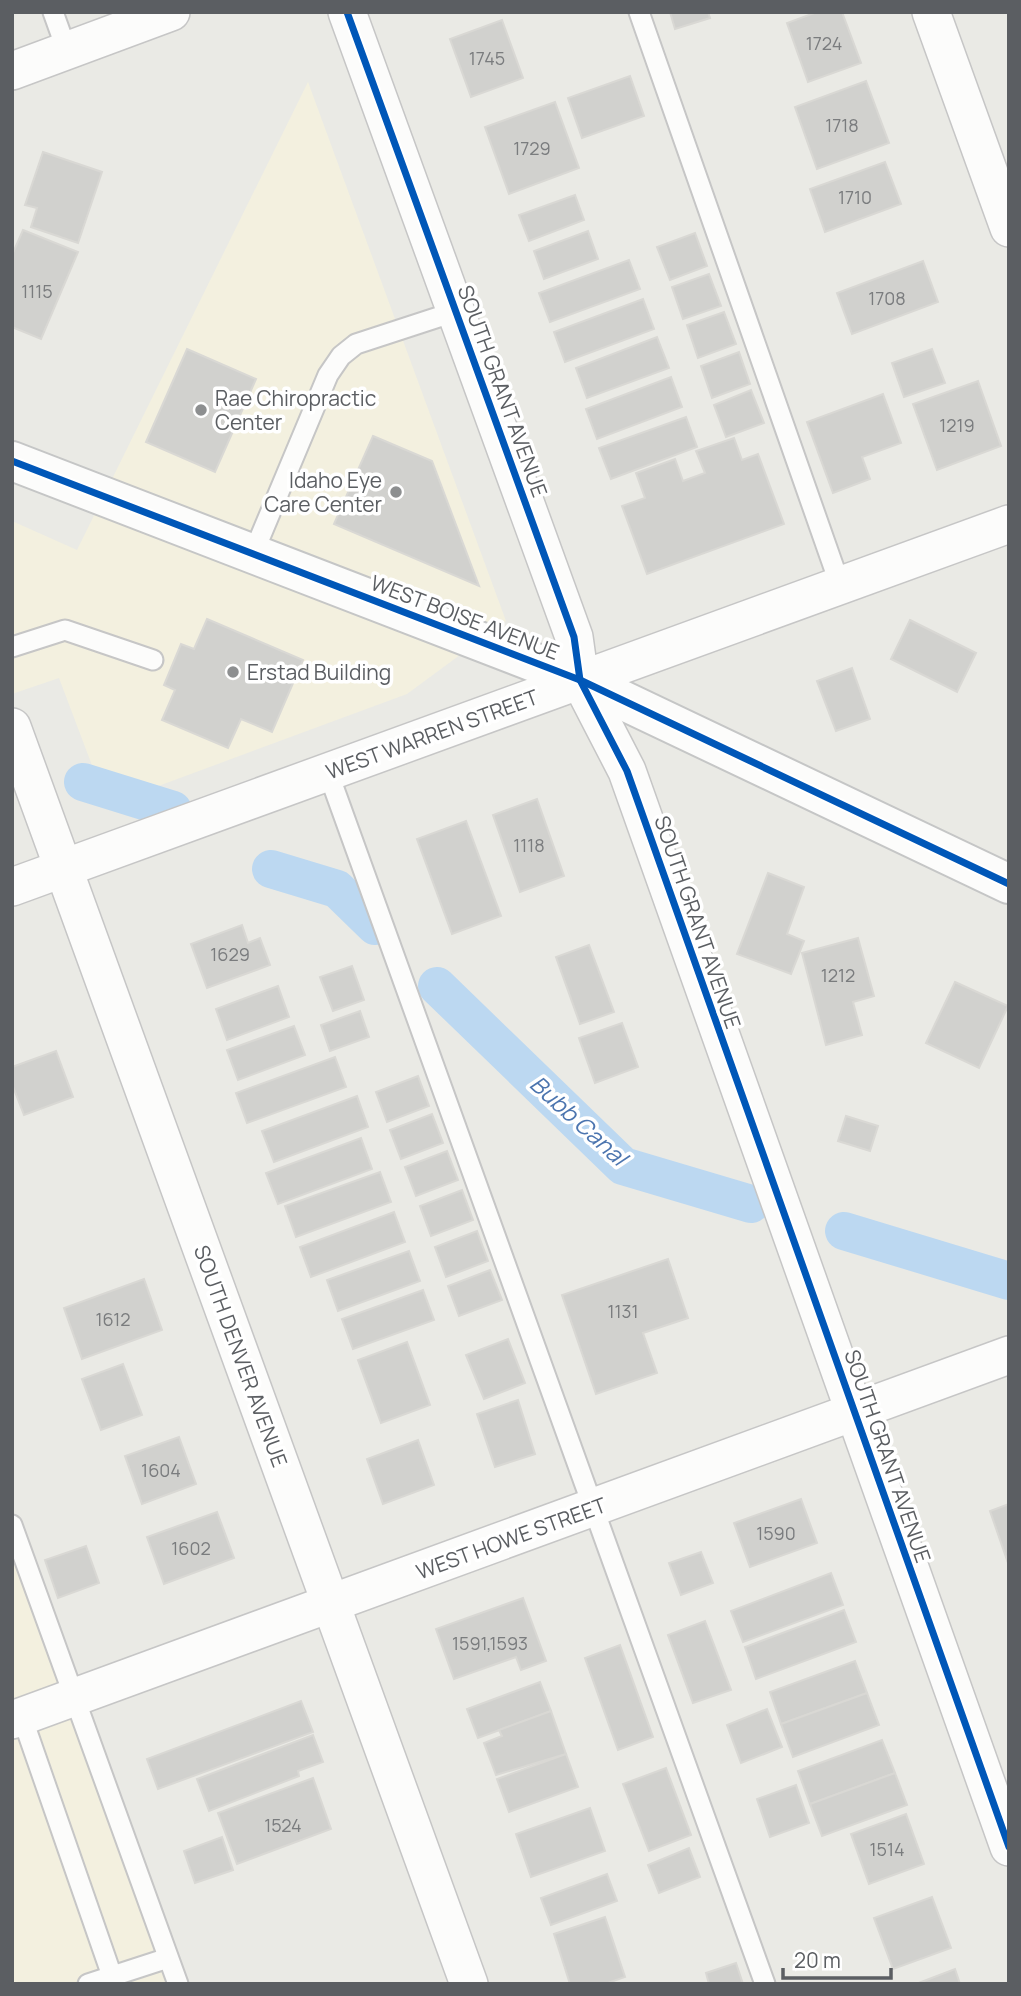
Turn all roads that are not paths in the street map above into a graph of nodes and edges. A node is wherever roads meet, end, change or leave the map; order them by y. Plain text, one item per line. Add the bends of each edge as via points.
1 (53, 12) edge
2 (171, 12) edge
3 (347, 12) edge
4 (639, 12) edge
5 (931, 12) edge
6 (67, 51) junction
7 (12, 71) edge
8 (1009, 228) edge
9 (454, 312) junction
10 (12, 461) edge
11 (1009, 524) edge
12 (253, 554) junction
13 (840, 585) junction
14 (12, 647) edge
15 (153, 660) dead end
16 (580, 680) junction
17 (12, 727) edge
18 (328, 772) junction
19 (64, 868) junction
20 (1009, 884) edge
21 (12, 887) edge
22 (1009, 1355) edge
23 (853, 1414) junction
24 (594, 1507) junction
25 (12, 1525) edge
26 (332, 1604) junction
27 (74, 1698) junction
28 (16, 1716) edge
29 (1009, 1847) edge
30 (168, 1958) junction
31 (112, 1976) junction
32 (88, 1984) edge
33 (178, 1984) edge
34 (470, 1984) edge
35 (765, 1984) edge

1 - 6 lane
2 - 6 street
3 - 9 street, SOUTH GRANT AVENUE
4 - 13 lane
5 - 8 street
6 - 7 street
9 - 12 lane via 356,344 341,356 328,375
9 - 16 street, SOUTH GRANT AVENUE via 574,637
10 - 12 street, WEST BOISE AVENUE
11 - 13 street, WEST WARREN STREET
12 - 16 street, WEST BOISE AVENUE
13 - 16 street, WEST WARREN STREET
14 - 15 lane via 65,630
16 - 18 street, WEST WARREN STREET
16 - 20 street, WEST BOISE AVENUE
16 - 23 street, SOUTH GRANT AVENUE via 627,771
17 - 19 street, SOUTH DENVER AVENUE
18 - 19 street, WEST WARREN STREET
18 - 24 lane
19 - 21 street, WEST WARREN STREET
19 - 26 street, SOUTH DENVER AVENUE
22 - 23 street, WEST HOWE STREET
23 - 24 street, WEST HOWE STREET
23 - 29 street, SOUTH GRANT AVENUE
24 - 26 street, WEST HOWE STREET
24 - 35 lane
25 - 27 lane
26 - 27 street, WEST HOWE STREET
26 - 34 street, SOUTH DENVER AVENUE
27 - 28 street, WEST HOWE STREET
27 - 30 lane
28 - 31 lane
30 - 31 lane
30 - 33 lane
31 - 32 lane

